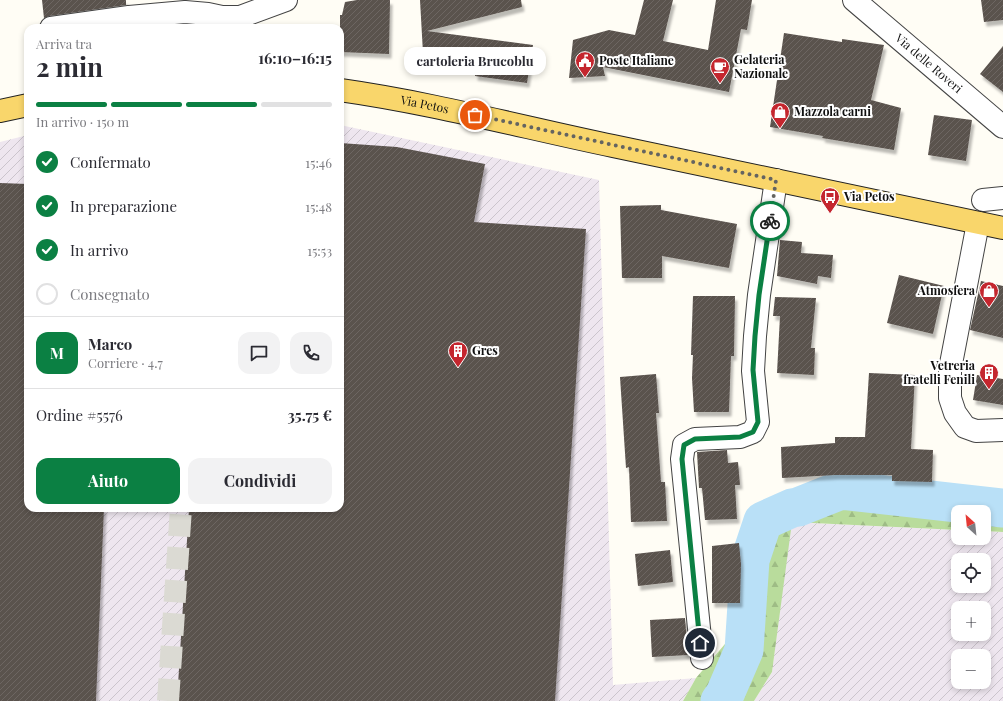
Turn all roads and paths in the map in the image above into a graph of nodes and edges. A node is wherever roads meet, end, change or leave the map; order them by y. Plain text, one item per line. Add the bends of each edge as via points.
1 (286, 0) edge
2 (854, 0) edge
3 (221, 15) edge
4 (82, 24) edge
5 (344, 91) edge
6 (24, 106) edge
7 (0, 111) edge
8 (1003, 127) edge
9 (776, 180) junction
10 (978, 223) junction
11 (1003, 228) edge
12 (1003, 430) edge
13 (702, 658) dead end

1 - 3 street via 240,17
2 - 8 street, Via delle Roveri
3 - 4 street via 185,12
5 - 9 main road, Via Petos via 444,108
6 - 7 main road
9 - 10 main road, Via Petos
9 - 13 street via 755,336 753,370 758,422 753,432 740,437 695,439 684,445 682,459
10 - 11 main road, Via Petos
10 - 12 street via 950,369 950,398 955,413 965,427 976,431

